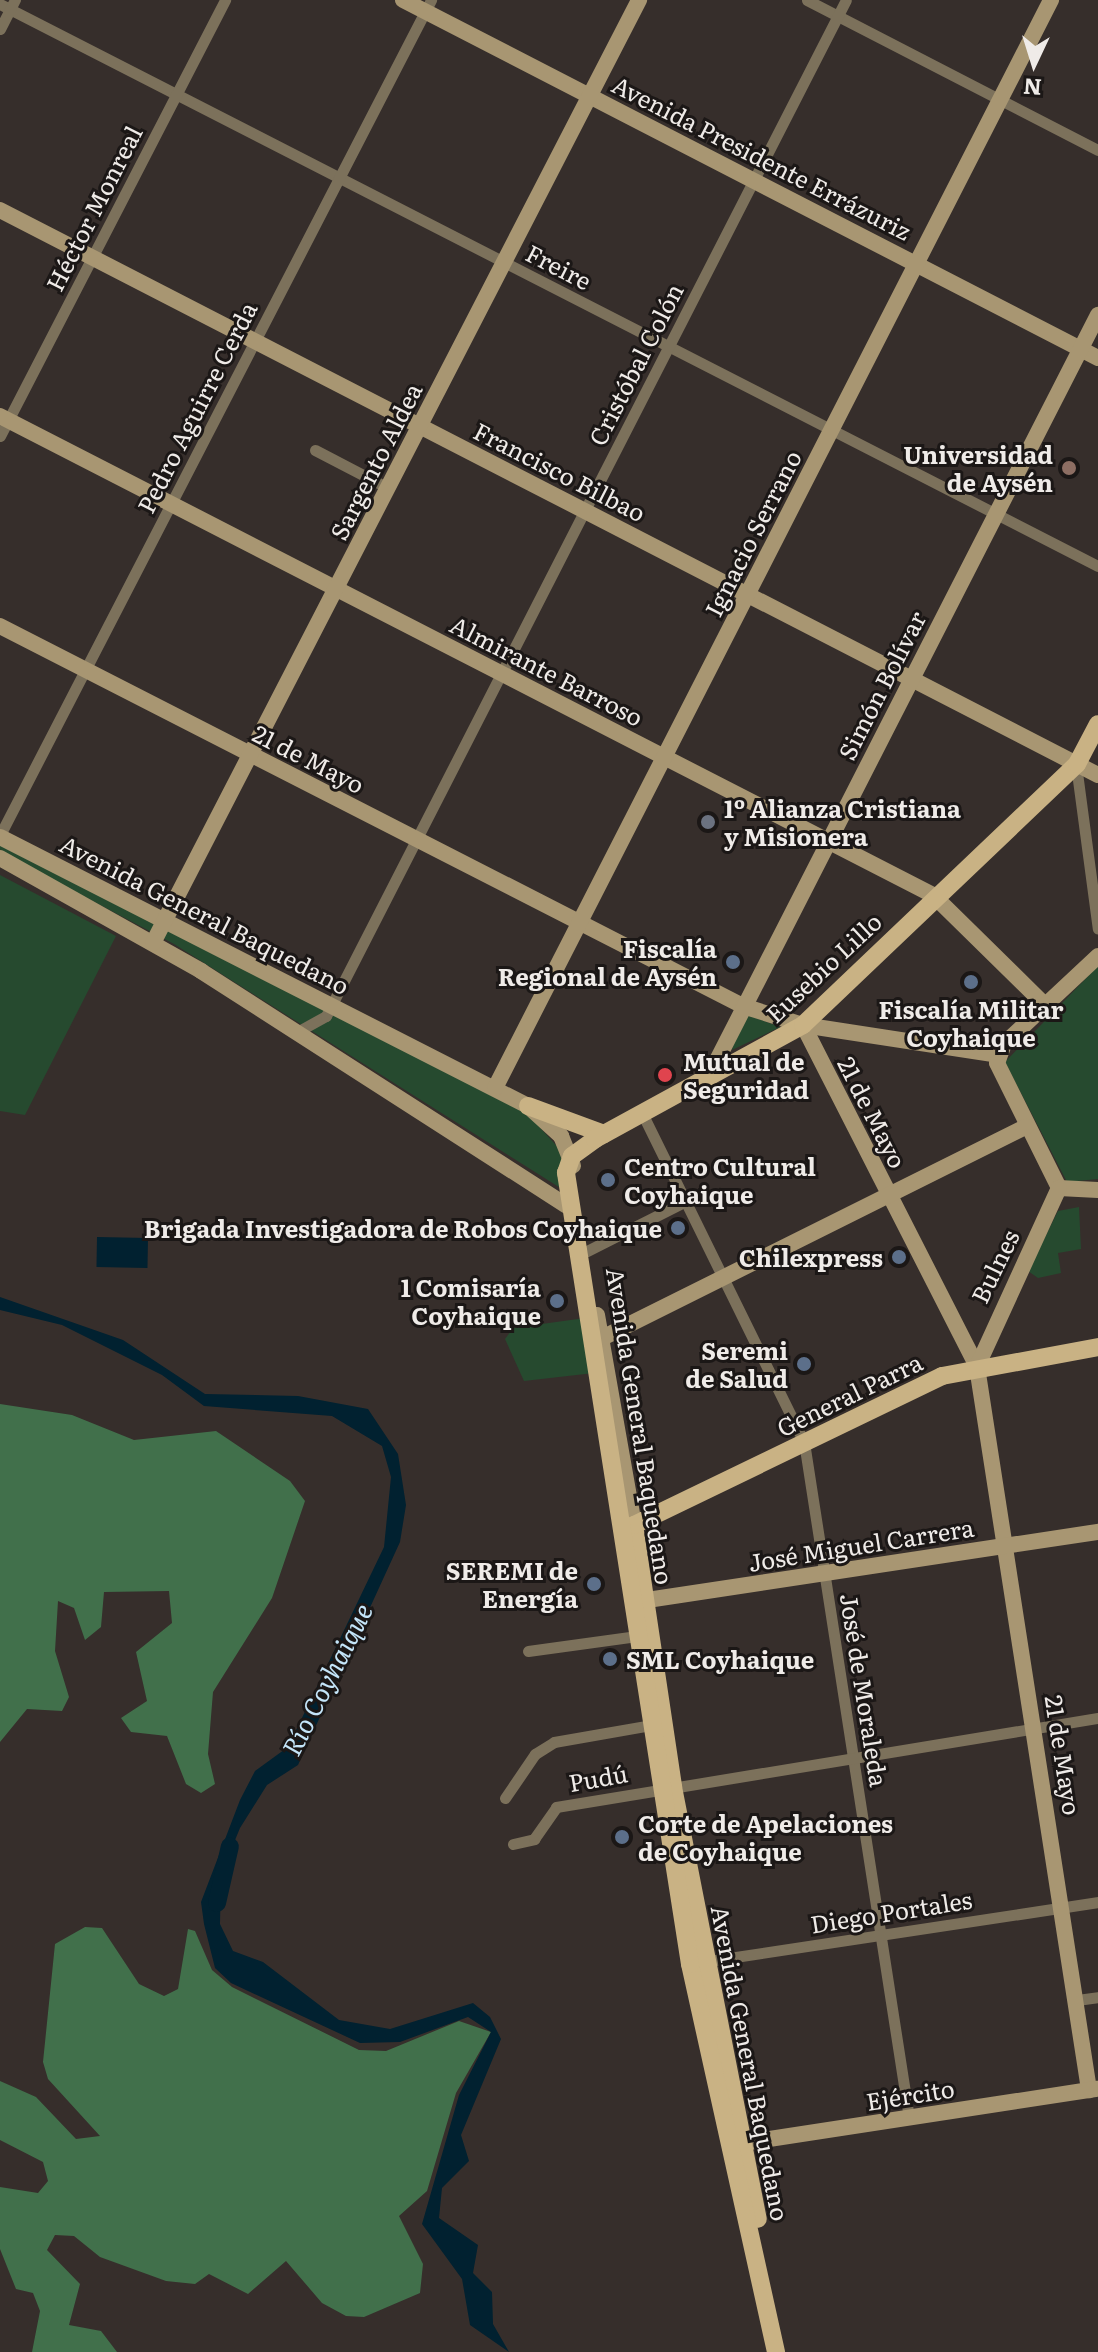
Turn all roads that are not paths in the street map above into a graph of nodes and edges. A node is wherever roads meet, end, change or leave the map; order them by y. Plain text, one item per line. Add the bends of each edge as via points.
1 (225, 0) edge
2 (403, 0) edge
3 (639, 0) edge
4 (807, 0) edge
5 (846, 0) edge
6 (1051, 0) edge
7 (8, 4) edge
8 (428, 6) edge
9 (838, 16) junction
10 (0, 29) edge
11 (176, 94) junction
12 (590, 96) junction
13 (1001, 99) junction
14 (1098, 150) edge
15 (339, 178) junction
16 (753, 180) junction
17 (0, 210) edge
18 (92, 257) junction
19 (504, 263) junction
20 (918, 264) junction
21 (1098, 315) edge
22 (255, 341) junction
23 (668, 347) junction
24 (1081, 349) junction
25 (1098, 358) edge
26 (3, 424) edge
27 (420, 426) junction
28 (832, 431) junction
29 (315, 450) dead end
30 (388, 488) junction
31 (171, 504) junction
32 (585, 511) junction
33 (997, 513) junction
34 (1098, 566) edge
35 (336, 589) junction
36 (748, 594) junction
37 (0, 626) edge
38 (85, 670) junction
39 (501, 674) junction
40 (912, 679) junction
41 (1098, 724) edge
42 (250, 755) junction
43 (664, 757) junction
44 (1077, 764) junction
45 (1098, 775) edge
46 (0, 836) edge
47 (415, 840) junction
48 (828, 841) junction
49 (0, 858) edge
50 (933, 895) junction
51 (165, 920) junction
52 (579, 924) junction
53 (1098, 929) edge
54 (153, 943) junction
55 (1098, 956) edge
56 (331, 1004) junction
57 (1044, 1004) junction
58 (743, 1006) junction
59 (803, 1025) junction
60 (297, 1032) junction
61 (998, 1055) junction
62 (708, 1078) junction
63 (495, 1088) junction
64 (528, 1106) junction
65 (642, 1113) junction
66 (1026, 1127) junction
67 (604, 1134) junction
68 (572, 1156) junction
69 (1059, 1188) junction
70 (1098, 1190) edge
71 (889, 1197) junction
72 (684, 1202) junction
73 (566, 1205) junction
74 (587, 1251) junction
75 (725, 1280) junction
76 (957, 1332) junction
77 (989, 1332) junction
78 (597, 1342) junction
79 (1098, 1347) edge
80 (977, 1367) junction
81 (804, 1442) junction
82 (617, 1515) junction
83 (634, 1525) junction
84 (1098, 1532) edge
85 (1006, 1546) junction
86 (824, 1574) junction
87 (639, 1602) junction
88 (637, 1636) junction
89 (528, 1651) dead end
90 (1098, 1718) edge
91 (651, 1725) junction
92 (1036, 1728) junction
93 (854, 1757) junction
94 (667, 1787) junction
95 (505, 1798) dead end
96 (513, 1844) dead end
97 (1098, 1902) edge
98 (1063, 1907) junction
99 (880, 1935) junction
100 (697, 1963) junction
101 (1098, 1997) edge
102 (1077, 2000) junction
103 (1093, 2090) edge
104 (909, 2118) junction
105 (736, 2144) junction
106 (780, 2348) edge

1 - 11 street, Héctor Monreal
2 - 8 street, Avenida Presidente Errázuriz
3 - 12 street, Sargento Aldea
4 - 9 street
5 - 9 street, Cristóbal Colón
6 - 13 street, Ignacio Serrano
7 - 10 street
7 - 11 street, Freire
8 - 12 street, Avenida Presidente Errázuriz
8 - 15 street, Pedro Aguirre Cerda
9 - 13 street
9 - 16 street, Cristóbal Colón
11 - 15 street, Freire
11 - 18 street, Héctor Monreal
12 - 16 street, Avenida Presidente Errázuriz
12 - 19 street, Sargento Aldea
13 - 14 street
13 - 20 street, Ignacio Serrano
15 - 19 street, Freire
15 - 22 street, Pedro Aguirre Cerda
16 - 20 street, Avenida Presidente Errázuriz
16 - 23 street, Cristóbal Colón
17 - 18 street, Francisco Bilbao
18 - 22 street, Francisco Bilbao
18 - 26 street, Héctor Monreal
19 - 23 street, Freire
19 - 27 street, Sargento Aldea
20 - 24 street, Avenida Presidente Errázuriz
20 - 28 street, Ignacio Serrano
21 - 24 street, Simón Bolívar
22 - 27 street, Francisco Bilbao
22 - 31 street, Pedro Aguirre Cerda
23 - 28 street, Freire
23 - 32 street, Cristóbal Colón
24 - 25 street, Avenida Presidente Errázuriz
24 - 33 street, Simón Bolívar
26 - 31 street, Almirante Barroso
27 - 30 street, Sargento Aldea
27 - 32 street, Francisco Bilbao
28 - 33 street, Freire
28 - 36 street, Ignacio Serrano
29 - 30 street
30 - 35 street, Sargento Aldea
31 - 35 street, Almirante Barroso
31 - 38 street, Pedro Aguirre Cerda
32 - 36 street, Francisco Bilbao
32 - 39 street, Cristóbal Colón
33 - 34 street, Freire
33 - 40 street, Simón Bolívar
35 - 39 street, Almirante Barroso
35 - 42 street, Sargento Aldea
36 - 40 street, Francisco Bilbao
36 - 43 street, Ignacio Serrano
37 - 38 street, 21 de Mayo
38 - 42 street, 21 de Mayo
38 - 46 street, Pedro Aguirre Cerda
39 - 43 street, Almirante Barroso
39 - 47 street, Cristóbal Colón
40 - 44 street, Francisco Bilbao
40 - 48 street, Simón Bolívar
41 - 44 main road, Eusebio Lillo
42 - 47 street, 21 de Mayo
42 - 51 street, Sargento Aldea
43 - 48 street, Almirante Barroso
43 - 52 street, Ignacio Serrano
44 - 45 street, Francisco Bilbao
44 - 50 main road, Eusebio Lillo
44 - 53 street
46 - 51 street, Avenida General Baquedano
47 - 52 street, 21 de Mayo
47 - 56 street, Cristóbal Colón
48 - 50 street, Almirante Barroso
48 - 58 street, Simón Bolívar
49 - 54 street, Avenida General Baquedano
50 - 57 street, Almirante Barroso
50 - 59 main road, Eusebio Lillo
51 - 54 street, Sargento Aldea
51 - 56 street, Avenida General Baquedano
52 - 58 street, 21 de Mayo
52 - 63 street, Ignacio Serrano
54 - 60 street, Avenida General Baquedano
55 - 57 street
56 - 60 street, Cristóbal Colón via 319,1025
56 - 63 street, Avenida General Baquedano
57 - 61 street
58 - 59 street, 21 de Mayo
58 - 62 street, Simón Bolívar
59 - 61 street
59 - 62 main road, Eusebio Lillo
59 - 71 street, 21 de Mayo
60 - 73 street, Avenida General Baquedano
61 - 66 street via 1000,1076
62 - 65 main road, Eusebio Lillo
63 - 64 street, Avenida General Baquedano
64 - 67 main road
64 - 68 street, Avenida General Baquedano
65 - 67 main road, Eusebio Lillo
65 - 72 street, José de Moraleda
66 - 69 street
66 - 71 street
67 - 68 main road, Eusebio Lillo
68 - 73 main road
68 - 74 street, Avenida General Baquedano
69 - 70 street
69 - 77 street, Bulnes
71 - 75 street
71 - 76 street, 21 de Mayo
72 - 74 street
72 - 75 street, José de Moraleda
73 - 78 main road, Avenida General Baquedano
74 - 78 street, Avenida General Baquedano
75 - 78 street
75 - 81 street, José de Moraleda
76 - 77 street
76 - 80 street, 21 de Mayo
77 - 80 street, Bulnes
78 - 82 main road, Avenida General Baquedano
78 - 83 street, Avenida General Baquedano
79 - 80 main road, General Parra
80 - 81 main road, General Parra via 942,1376
80 - 85 street, 21 de Mayo
81 - 83 main road, General Parra
81 - 86 street, José de Moraleda
82 - 83 main road
82 - 87 main road, Avenida General Baquedano
83 - 87 main road, Avenida General Baquedano
84 - 85 street, José Miguel Carrera
85 - 86 street, José Miguel Carrera
85 - 92 street, 21 de Mayo
86 - 87 street, José Miguel Carrera
86 - 93 street, José de Moraleda
87 - 88 main road, Avenida General Baquedano
87 - 94 main road, Avenida General Baquedano
88 - 89 street
88 - 91 main road, Avenida General Baquedano
90 - 92 street, Pudú
91 - 94 main road, Avenida General Baquedano
91 - 95 street via 554,1742 535,1754
92 - 93 street, Pudú
92 - 98 street, 21 de Mayo
93 - 94 street, Pudú
93 - 99 street, José de Moraleda
94 - 96 street, Pudú via 556,1807 534,1839
94 - 100 main road, Avenida General Baquedano
97 - 98 street, Diego Portales
98 - 99 street, Diego Portales
98 - 102 street, 21 de Mayo
99 - 100 street, Diego Portales
99 - 104 street, José de Moraleda
100 - 105 main road, Avenida General Baquedano
101 - 102 street
102 - 103 street, 21 de Mayo
103 - 104 street, Ejército
104 - 105 street, Ejército
105 - 106 main road, Avenida General Baquedano

